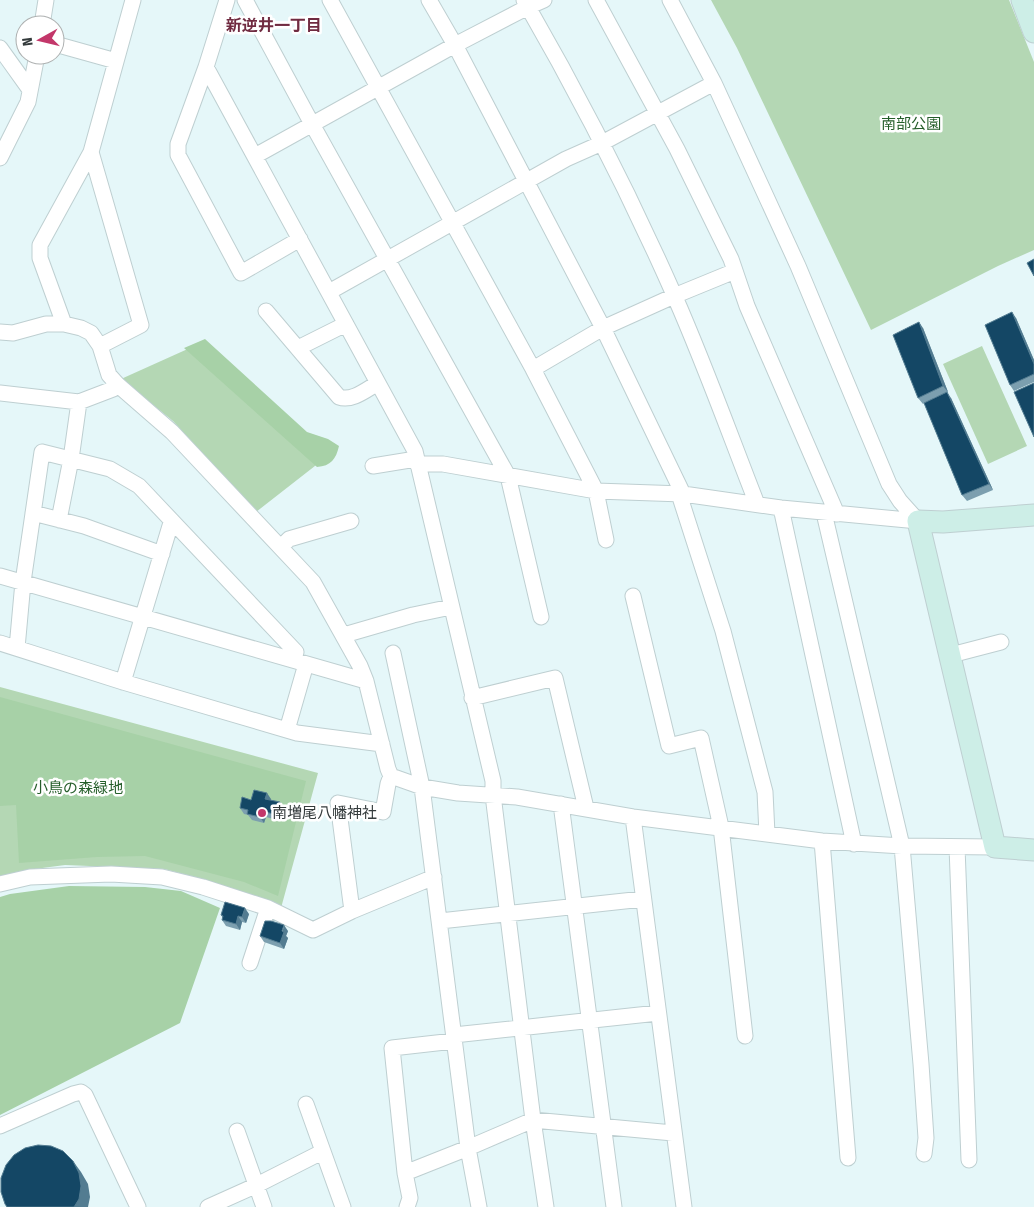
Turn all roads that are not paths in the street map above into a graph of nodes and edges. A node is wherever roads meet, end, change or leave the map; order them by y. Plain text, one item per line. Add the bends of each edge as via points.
1 (46, 0) edge
2 (133, 0) edge
3 (227, 0) edge
4 (245, 0) edge
5 (330, 0) edge
6 (430, 0) edge
7 (544, 0) edge
8 (596, 0) edge
9 (670, 0) edge
10 (1022, 0) edge
11 (526, 4) edge
12 (44, 15) edge
13 (1034, 32) edge
14 (456, 46) junction
15 (65, 47) edge
16 (0, 48) edge
17 (116, 61) junction
18 (35, 65) edge
19 (206, 67) junction
20 (714, 83) junction
21 (378, 87) junction
22 (30, 90) junction
23 (658, 113) junction
24 (312, 124) junction
25 (602, 143) junction
26 (91, 152) junction
27 (255, 156) junction
28 (0, 158) edge
29 (526, 182) junction
30 (453, 222) junction
31 (300, 239) junction
32 (388, 259) junction
33 (735, 271) junction
34 (329, 292) junction
35 (674, 296) junction
36 (266, 311) dead end
37 (64, 324) junction
38 (346, 324) junction
39 (603, 328) junction
40 (0, 332) edge
41 (100, 346) junction
42 (298, 348) junction
43 (533, 369) junction
44 (378, 383) junction
45 (118, 385) junction
46 (0, 393) edge
47 (79, 402) junction
48 (71, 459) junction
49 (417, 461) junction
50 (373, 466) dead end
51 (508, 476) junction
52 (596, 492) junction
53 (681, 494) junction
54 (756, 504) junction
55 (781, 508) junction
56 (33, 513) junction
57 (830, 513) junction
58 (1034, 515) edge
59 (60, 520) junction
60 (351, 521) dead end
61 (918, 521) junction
62 (173, 523) junction
63 (606, 540) dead end
64 (281, 547) junction
65 (162, 554) junction
66 (0, 576) edge
67 (23, 582) junction
68 (633, 596) dead end
69 (451, 607) junction
70 (144, 617) junction
71 (541, 617) dead end
72 (344, 636) junction
73 (0, 642) edge
74 (1001, 642) dead end
75 (16, 648) junction
76 (393, 653) dead end
77 (950, 655) junction
78 (300, 662) junction
79 (123, 682) junction
80 (366, 682) junction
81 (472, 698) junction
82 (287, 730) junction
83 (382, 744) junction
84 (391, 776) junction
85 (422, 787) junction
86 (493, 794) junction
87 (561, 804) junction
88 (586, 808) junction
89 (633, 816) junction
90 (721, 827) junction
91 (767, 834) junction
92 (822, 840) junction
93 (854, 844) junction
94 (902, 846) junction
95 (995, 846) junction
96 (957, 847) junction
97 (1034, 850) edge
98 (434, 877) junction
99 (0, 884) edge
100 (642, 899) junction
101 (574, 905) junction
102 (268, 908) junction
103 (352, 911) junction
104 (508, 913) junction
105 (440, 921) junction
106 (250, 963) dead end
107 (658, 1013) junction
108 (589, 1021) junction
109 (522, 1028) junction
110 (745, 1036) dead end
111 (454, 1038) junction
112 (306, 1104) dead end
113 (533, 1120) junction
114 (0, 1126) edge
115 (603, 1127) junction
116 (237, 1131) dead end
117 (673, 1133) junction
118 (468, 1148) junction
119 (322, 1152) junction
120 (924, 1154) dead end
121 (848, 1158) dead end
122 (969, 1160) dead end
123 (405, 1173) junction
124 (257, 1185) junction
125 (138, 1207) edge
126 (208, 1207) edge
127 (264, 1207) edge
128 (343, 1207) edge
129 (407, 1207) edge
130 (479, 1207) edge
131 (546, 1207) edge
132 (614, 1207) edge
133 (684, 1207) edge

1 - 12 street
2 - 17 street
3 - 19 street
4 - 24 street
5 - 21 street
6 - 14 street
7 - 11 street
8 - 23 street
9 - 20 street
10 - 13 street
11 - 14 street
11 - 25 street
14 - 21 street
14 - 29 street
15 - 17 street
16 - 22 street
17 - 26 street
18 - 22 street
19 - 27 street
19 - 31 street via 178,144 178,155 241,273
20 - 23 street
20 - 61 street via 798,266 889,484
21 - 24 street
21 - 30 street
22 - 28 street via 28,102
23 - 25 street
23 - 33 street
24 - 27 street
24 - 32 street
25 - 29 street
25 - 35 street
26 - 37 street via 40,245 40,258
26 - 41 street via 141,325
27 - 31 street
29 - 30 street
29 - 39 street
30 - 32 street
30 - 43 street
31 - 34 street
32 - 34 street
32 - 51 street
33 - 35 street
33 - 57 street
34 - 38 street
35 - 39 street
35 - 54 street via 698,350
36 - 42 street
37 - 40 street via 46,324 13,333
37 - 41 street via 91,333
38 - 42 street
38 - 44 street
39 - 43 street
39 - 53 street
41 - 45 street via 109,375
42 - 44 street via 339,397 353,397
43 - 52 street
44 - 49 street via 415,451
45 - 47 street
45 - 64 street via 172,432
46 - 47 street
47 - 48 street
48 - 56 street via 42,452
48 - 59 street
48 - 62 street via 110,469 139,486
49 - 50 street
49 - 51 street
49 - 69 street
51 - 52 street
51 - 71 street
52 - 53 street
52 - 63 street
53 - 54 street
53 - 91 street via 726,640 764,792
54 - 55 street
55 - 57 street
55 - 93 street
56 - 59 street
56 - 67 street
57 - 61 street
57 - 94 street
58 - 61 street
59 - 65 street
60 - 64 street via 289,539
61 - 77 street
62 - 65 street
62 - 78 street via 296,652
64 - 72 street via 313,582
65 - 70 street
66 - 67 street
67 - 70 street
67 - 75 street
68 - 90 street via 669,746 701,738
69 - 72 street
69 - 81 street
70 - 78 street
70 - 79 street
72 - 80 street
73 - 75 street
74 - 77 street
75 - 79 street
76 - 85 street
77 - 95 street
78 - 80 street
78 - 82 street
79 - 82 street
80 - 83 street
81 - 86 street via 493,781
81 - 88 street via 555,678
82 - 83 street
83 - 84 street
84 - 85 street
84 - 103 street via 383,812 338,803
85 - 86 street
85 - 98 street
86 - 87 street
86 - 104 street
87 - 88 street
87 - 101 street
88 - 89 street
89 - 90 street
89 - 100 street
90 - 91 street
90 - 110 street
91 - 92 street
92 - 93 street
92 - 121 street
93 - 94 street
94 - 96 street
94 - 120 street via 926,1138
95 - 96 street
95 - 97 street
96 - 122 street
98 - 103 street
98 - 105 street
99 - 102 street via 30,878 111,874 162,877
100 - 101 street
100 - 107 street
101 - 104 street
101 - 108 street
102 - 103 street via 313,930
102 - 106 street
104 - 105 street
104 - 109 street
105 - 111 street
107 - 108 street
107 - 117 street
108 - 109 street
108 - 115 street
109 - 111 street
109 - 113 street
111 - 118 street
111 - 123 street via 392,1048
112 - 119 street
113 - 115 street
113 - 118 street
113 - 131 street
114 - 125 street via 81,1092
115 - 117 street
115 - 132 street
116 - 124 street
117 - 133 street
118 - 123 street
118 - 130 street
119 - 124 street
119 - 128 street
123 - 129 street via 410,1198
124 - 126 street
124 - 127 street

